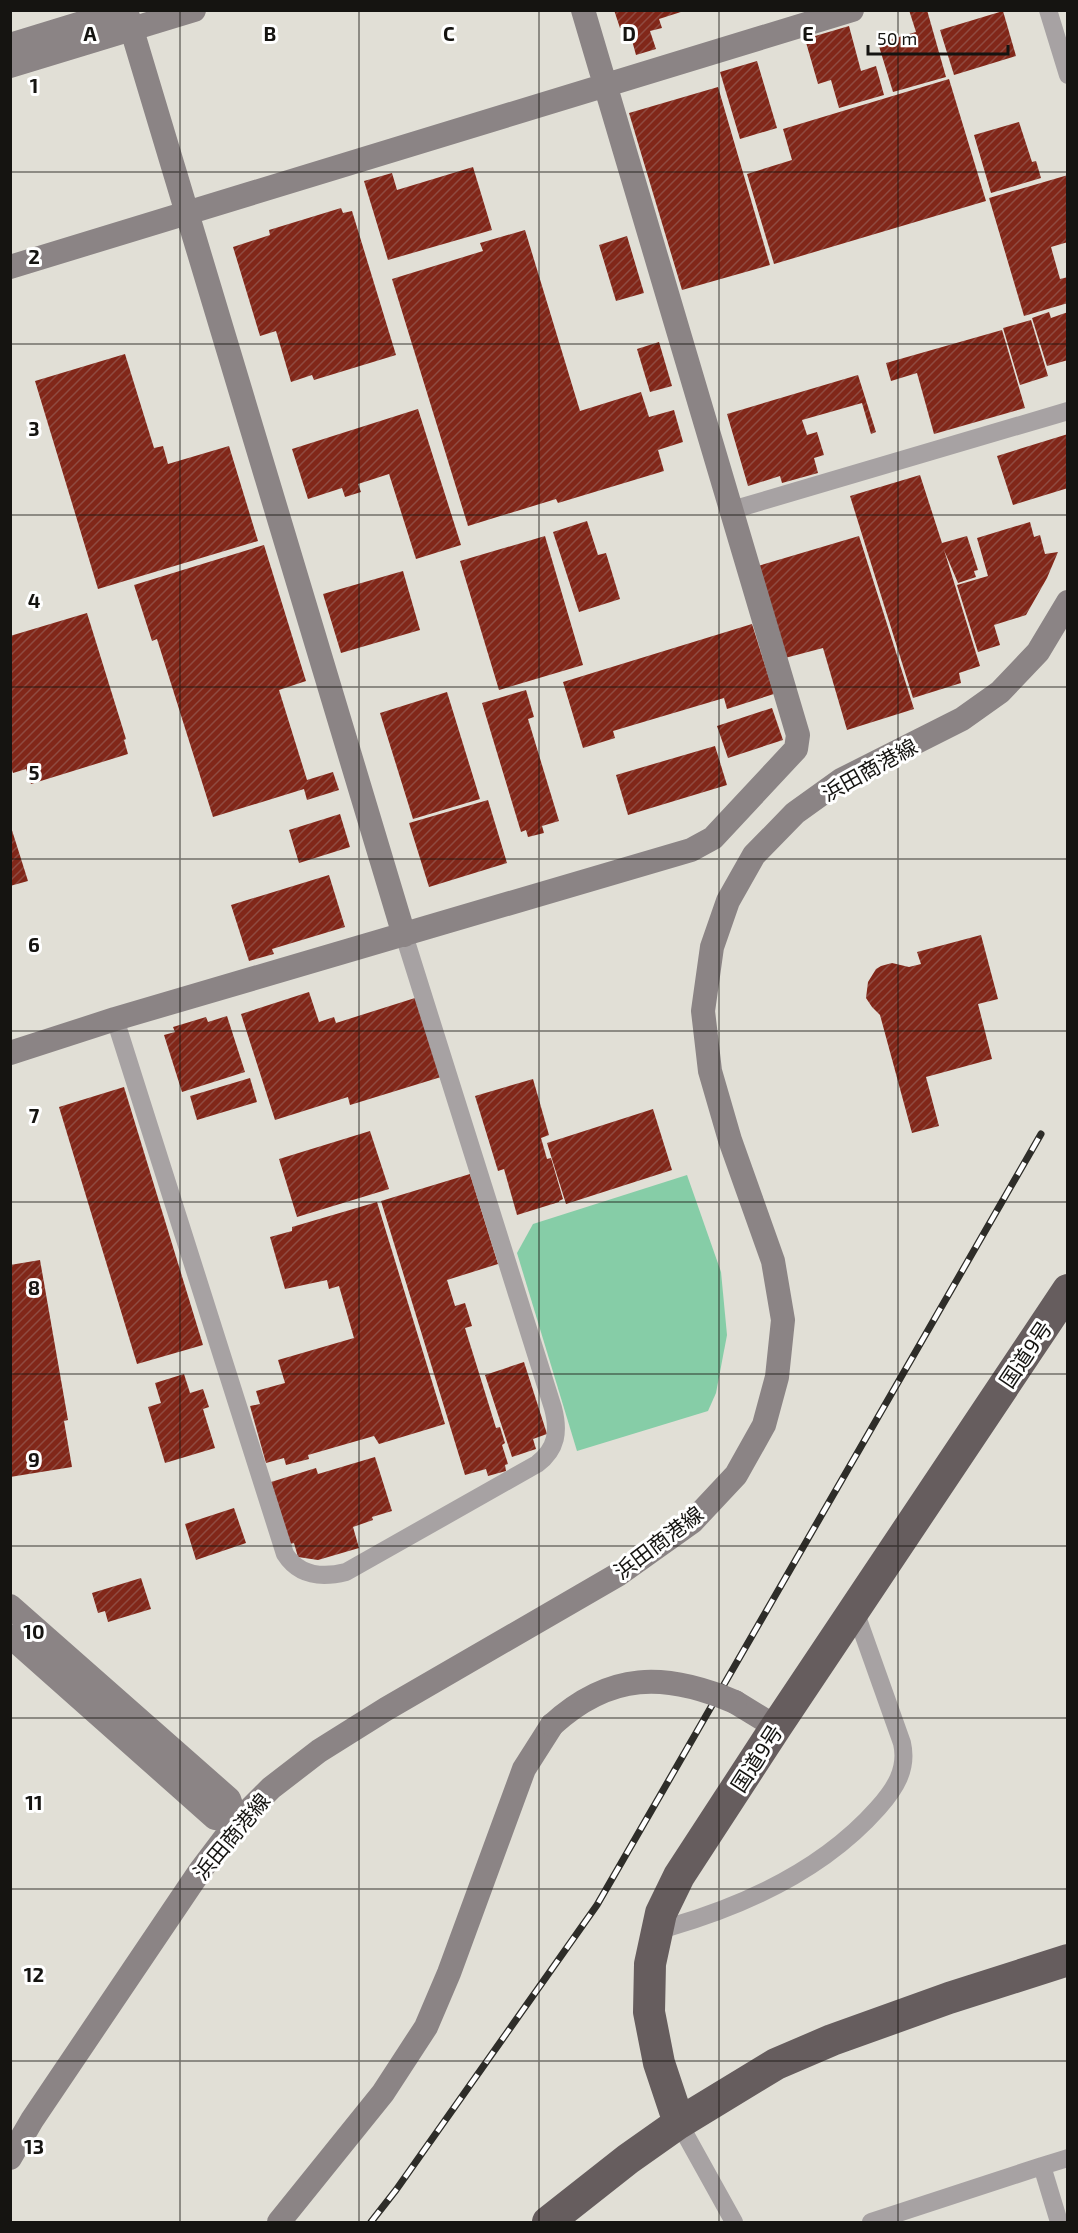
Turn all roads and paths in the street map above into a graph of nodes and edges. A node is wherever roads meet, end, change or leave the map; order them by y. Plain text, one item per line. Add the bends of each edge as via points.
1 (194, 10) edge
2 (583, 10) edge
3 (852, 10) edge
4 (1048, 10) edge
5 (127, 17) edge
6 (10, 45) edge
7 (10, 66) edge
8 (1068, 75) edge
9 (607, 87) junction
10 (187, 214) junction
11 (10, 267) edge
12 (1068, 411) edge
13 (732, 510) junction
14 (1068, 602) edge
15 (404, 935) junction
16 (115, 1019) junction
17 (10, 1053) edge
18 (1068, 1290) edge
19 (10, 1606) edge
20 (854, 1608) junction
21 (10, 1636) edge
22 (776, 1727) junction
23 (237, 1822) junction
24 (670, 1927) dead end
25 (1068, 1960) edge
26 (679, 2122) junction
27 (10, 2158) edge
28 (1068, 2158) edge
29 (1042, 2166) junction
30 (279, 2223) edge
31 (548, 2223) edge
32 (734, 2223) edge
33 (872, 2223) edge
34 (1059, 2223) edge

1 - 5 street
2 - 9 street
3 - 9 street
4 - 8 street
5 - 6 street
5 - 7 street
5 - 10 street
9 - 10 street
9 - 13 street
10 - 11 street
10 - 15 street
12 - 13 street
13 - 15 street via 798,735 793,753 714,838 691,850
14 - 23 street, 浜田商港線 via 1038,651 1000,692 962,719 841,780 795,813 754,855 728,901 712,947 703,1011 710,1071 773,1261 783,1320 777,1377 764,1425 736,1475 692,1522 619,1574 319,1751 271,1788
15 - 16 street
15 - 16 street via 552,1408 556,1437 547,1456 537,1464 346,1572 310,1574 299,1570 285,1554
16 - 17 street
18 - 20 highway, 国道9号
19 - 23 street via 229,1798
20 - 22 highway, 国道9号
20 - 24 street via 902,1743 904,1761 898,1780 860,1828 807,1868 706,1917
21 - 23 street via 215,1818
22 - 26 highway, 国道9号 via 680,1876 661,1913 650,1964 649,2012 659,2063
22 - 30 street, bridge via 710,1692 648,1681 591,1695 552,1725 524,1769 426,2027 383,2093
23 - 27 street, 浜田商港線 via 200,1871
25 - 26 highway via 832,2040 776,2064
26 - 31 highway
26 - 32 street
28 - 29 street
29 - 33 street
29 - 34 street

